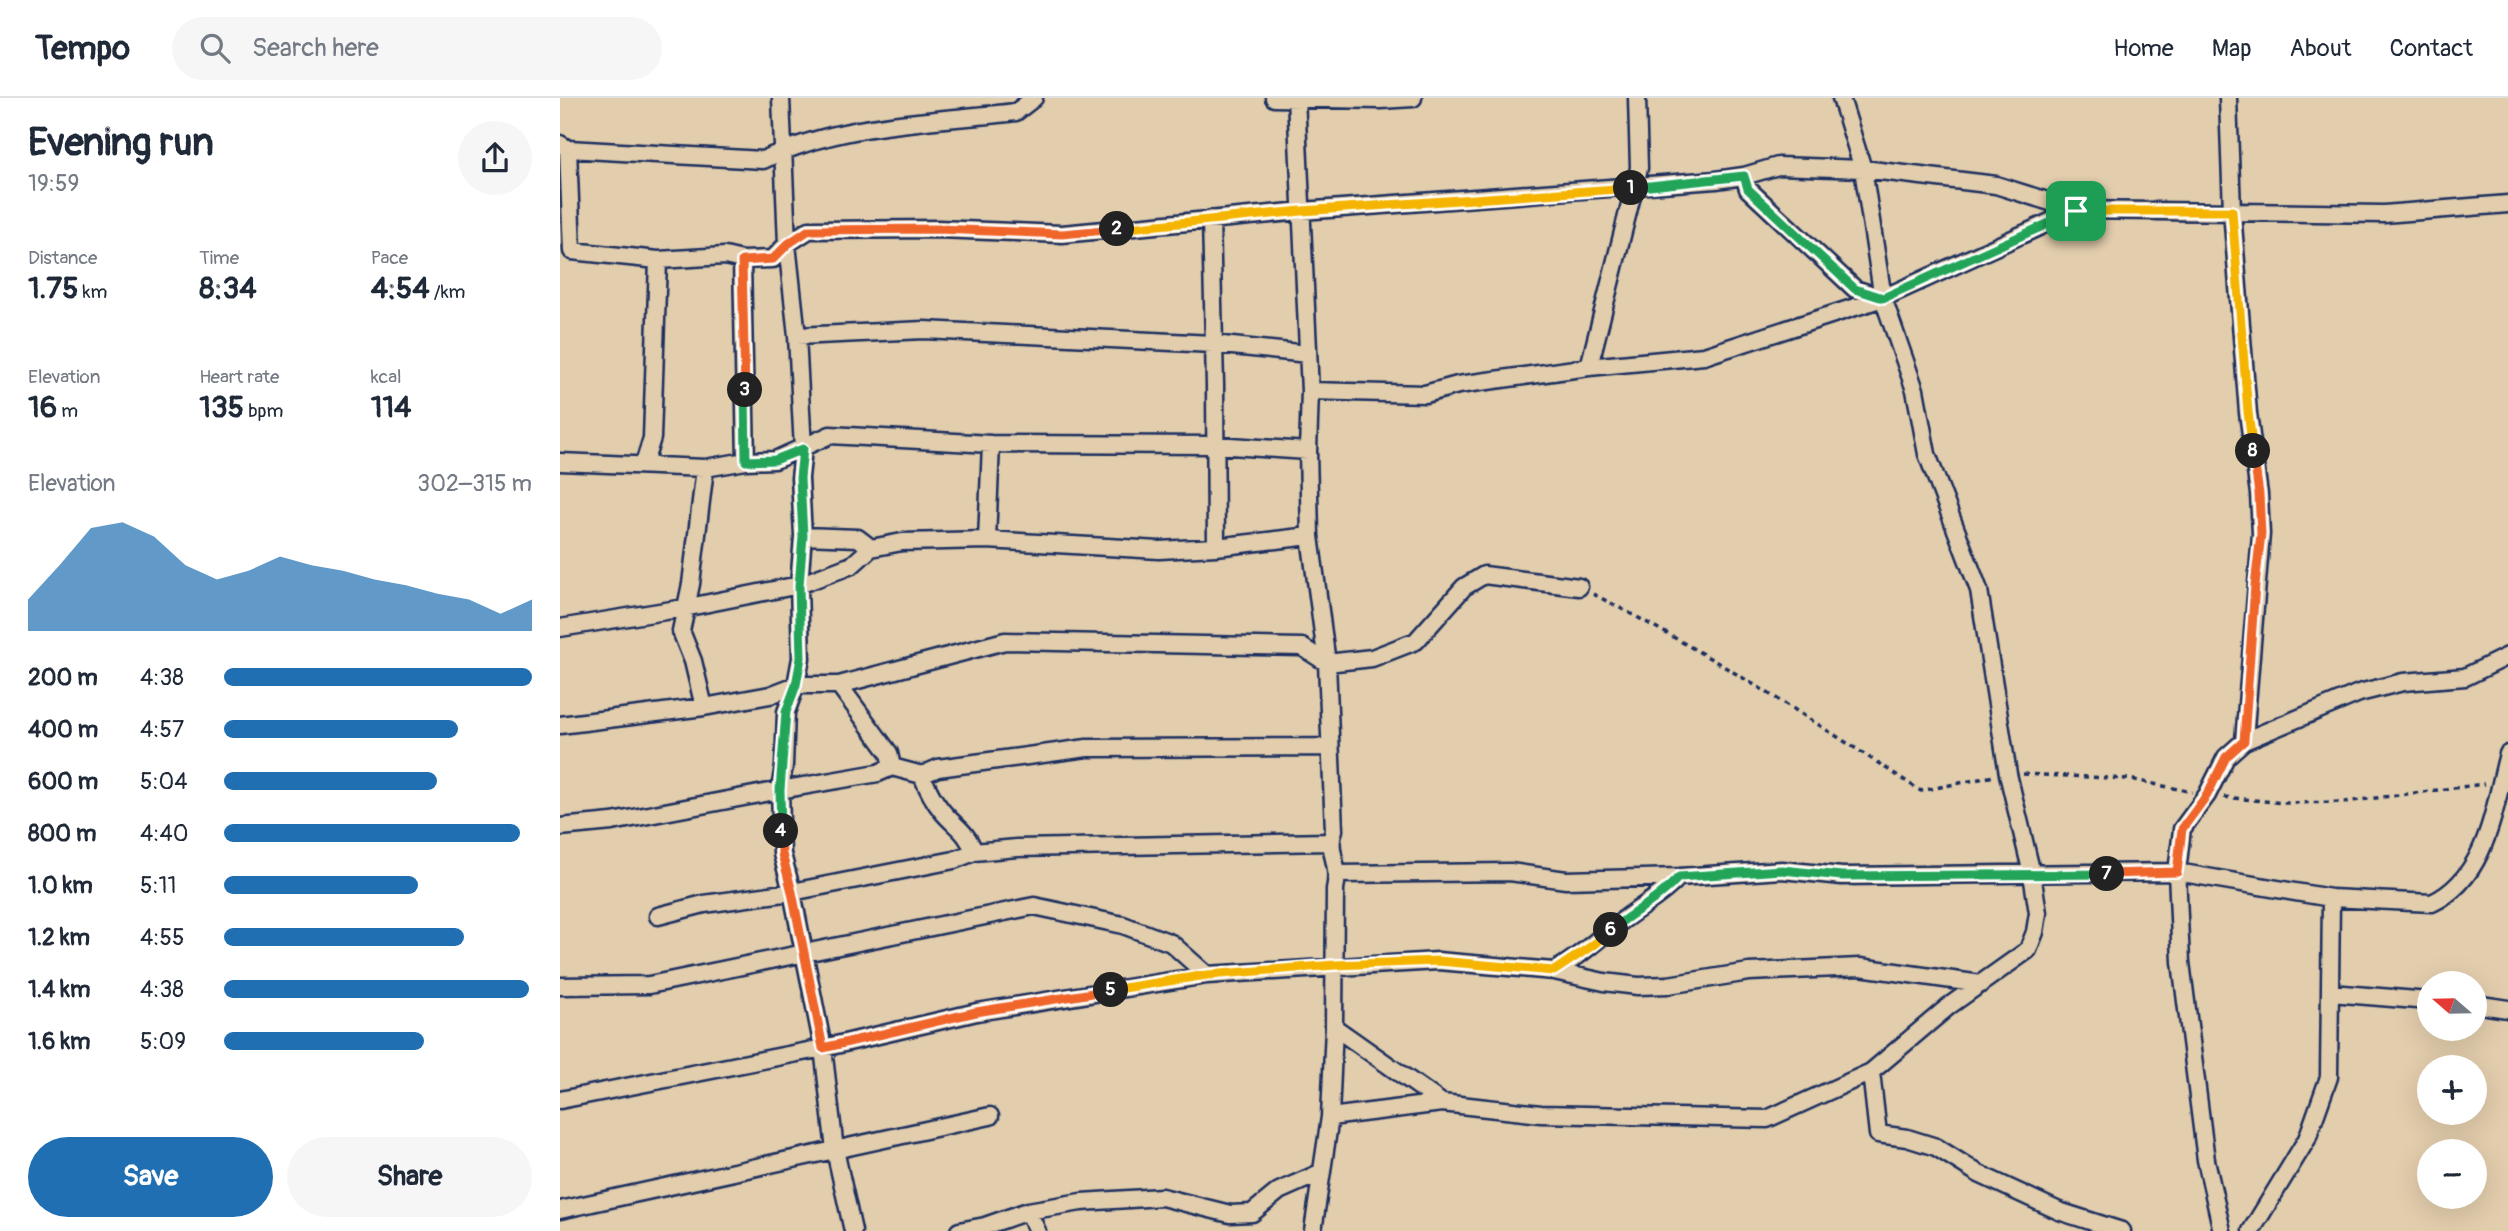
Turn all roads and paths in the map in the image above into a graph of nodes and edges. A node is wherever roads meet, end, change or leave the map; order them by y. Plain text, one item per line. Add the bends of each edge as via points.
1 (781, 98) edge
2 (1034, 98) edge
3 (1274, 98) edge
4 (1413, 98) edge
5 (1637, 98) edge
6 (1841, 98) edge
7 (2228, 98) edge
8 (1296, 99) edge
9 (1380, 99) edge
10 (564, 147) edge
11 (782, 151) junction
12 (1863, 169) junction
13 (1744, 176) junction
14 (1633, 187) junction
15 (2508, 204) edge
16 (1302, 211) junction
17 (2076, 211) junction
18 (2232, 211) junction
19 (1211, 219) junction
20 (788, 244) junction
21 (658, 260) junction
22 (742, 261) junction
23 (1883, 298) junction
24 (797, 336) junction
25 (1213, 344) junction
26 (1308, 354) junction
27 (1589, 367) junction
28 (1310, 391) junction
29 (990, 444) junction
30 (1215, 445) junction
31 (803, 449) junction
32 (1308, 452) junction
33 (746, 461) junction
34 (560, 462) edge
35 (644, 464) junction
36 (705, 468) junction
37 (803, 536) junction
38 (1310, 536) junction
39 (987, 540) junction
40 (1216, 547) junction
41 (871, 548) junction
42 (799, 586) junction
43 (1579, 587) joint
44 (684, 608) junction
45 (560, 628) edge
46 (2508, 656) edge
47 (1327, 663) junction
48 (796, 685) junction
49 (839, 685) junction
50 (704, 707) junction
51 (560, 724) edge
52 (2244, 741) junction
53 (1329, 747) junction
54 (2508, 754) edge
55 (892, 767) junction
56 (2008, 774) junction
57 (922, 775) junction
58 (2504, 781) edge
59 (780, 790) junction
60 (2207, 795) junction
61 (560, 827) edge
62 (1330, 842) junction
63 (974, 852) junction
64 (2177, 872) junction
65 (1339, 874) junction
66 (2032, 874) junction
67 (1679, 877) junction
68 (792, 892) junction
69 (2331, 898) junction
70 (658, 916) dead end
71 (804, 951) junction
72 (1335, 965) junction
73 (1554, 971) junction
74 (1207, 975) junction
75 (1981, 984) junction
76 (560, 986) edge
77 (2331, 993) junction
78 (2417, 1000) edge
79 (2487, 1006) edge
80 (2508, 1009) edge
81 (1334, 1027) junction
82 (823, 1048) junction
83 (1871, 1072) junction
84 (560, 1100) edge
85 (1442, 1103) junction
86 (990, 1116) dead end
87 (1330, 1117) junction
88 (835, 1150) junction
89 (1322, 1172) junction
90 (560, 1210) edge
91 (1028, 1211) junction
92 (853, 1231) edge
93 (959, 1231) edge
94 (1037, 1231) edge
95 (1313, 1231) edge
96 (2122, 1231) edge
97 (2222, 1231) edge
98 (2251, 1231) edge

1 - 11 street
2 - 11 street via 1016,112 867,127
3 - 8 street
4 - 9 street
5 - 14 street via 1639,169
6 - 12 street
7 - 18 street
8 - 9 street
8 - 16 street
10 - 11 street via 763,160
10 - 21 street via 572,251
11 - 20 street
12 - 13 street via 1778,166
12 - 17 street via 1996,185
12 - 23 street
13 - 14 street
13 - 23 street via 1748,189 1855,289
14 - 16 street
14 - 27 street
15 - 18 street via 2384,214
16 - 19 street
16 - 26 street
17 - 18 street
17 - 23 street
18 - 52 street via 2261,534
19 - 20 street via 1062,234 809,230
19 - 25 street
20 - 22 street via 773,259
20 - 24 street
21 - 22 street via 724,256
21 - 35 street via 652,438
22 - 33 street
23 - 27 street via 1704,356
23 - 56 street via 1915,390 1927,454 1979,590
24 - 25 street via 924,330
24 - 31 street
25 - 26 street
25 - 30 street
26 - 28 street
27 - 28 street via 1458,385 1425,394
28 - 32 street
29 - 30 street
29 - 31 street via 830,435
29 - 39 street
30 - 32 street
30 - 40 street
31 - 33 street via 775,460
31 - 37 street
32 - 38 street
33 - 36 street
34 - 35 street
35 - 36 street
36 - 44 street
37 - 41 street via 858,538
37 - 42 street
38 - 40 street
38 - 47 street
39 - 40 street via 1159,550
39 - 41 street via 902,542
41 - 42 street via 852,565
42 - 44 street
42 - 48 street via 801,658
43 - 47 street via 1484,575 1464,587 1416,641 1372,658
43 - 56 path via 1700,651 1921,790
44 - 45 street
44 - 50 street via 681,631
46 - 52 street via 2465,677 2403,682 2359,693
47 - 49 street via 1302,647 1005,641
47 - 53 street
48 - 49 street
48 - 50 street via 770,695
48 - 59 street via 786,712
49 - 55 street via 889,753
50 - 51 street
52 - 60 street via 2226,757
53 - 57 street via 1087,748 938,768
53 - 62 street via 1334,831
54 - 58 street
55 - 57 street
55 - 59 street via 878,774
56 - 60 path via 2130,779
56 - 66 street
57 - 63 street via 942,811 969,837
58 - 60 path via 2345,802 2284,803
58 - 69 street via 2487,841 2466,875 2444,898 2432,903
59 - 61 street via 612,822
59 - 68 street via 782,854
60 - 64 street via 2182,829
62 - 63 street via 1096,845
62 - 65 street
63 - 68 street via 954,860
64 - 66 street
64 - 69 street
64 - 97 street via 2182,962 2206,1160
65 - 67 street via 1510,872 1566,880
65 - 72 street
66 - 67 street via 1842,876 1782,870
66 - 75 street via 2038,913 2028,950
67 - 73 street via 1663,894
68 - 70 street via 704,904
68 - 71 street
69 - 77 street
71 - 74 street via 1034,906 1123,925 1171,943
71 - 76 street via 649,985
71 - 82 street
72 - 73 street via 1438,961
72 - 74 street
72 - 81 street
73 - 75 street via 1604,982 1658,986 1749,972 1860,967
74 - 82 street via 976,1012
75 - 83 street
77 - 78 street
77 - 98 street via 2329,1077 2306,1139
79 - 80 street
81 - 85 street
81 - 87 street
82 - 84 street
82 - 88 street
83 - 85 street via 1767,1119 1541,1114
83 - 96 street via 1878,1134 1936,1147 1979,1174 2059,1211
85 - 87 street
86 - 88 street
87 - 89 street
88 - 90 street
88 - 92 street
89 - 91 street via 1279,1191 1252,1213 1230,1214 1162,1198 1081,1202
89 - 95 street
91 - 93 street
91 - 94 street

